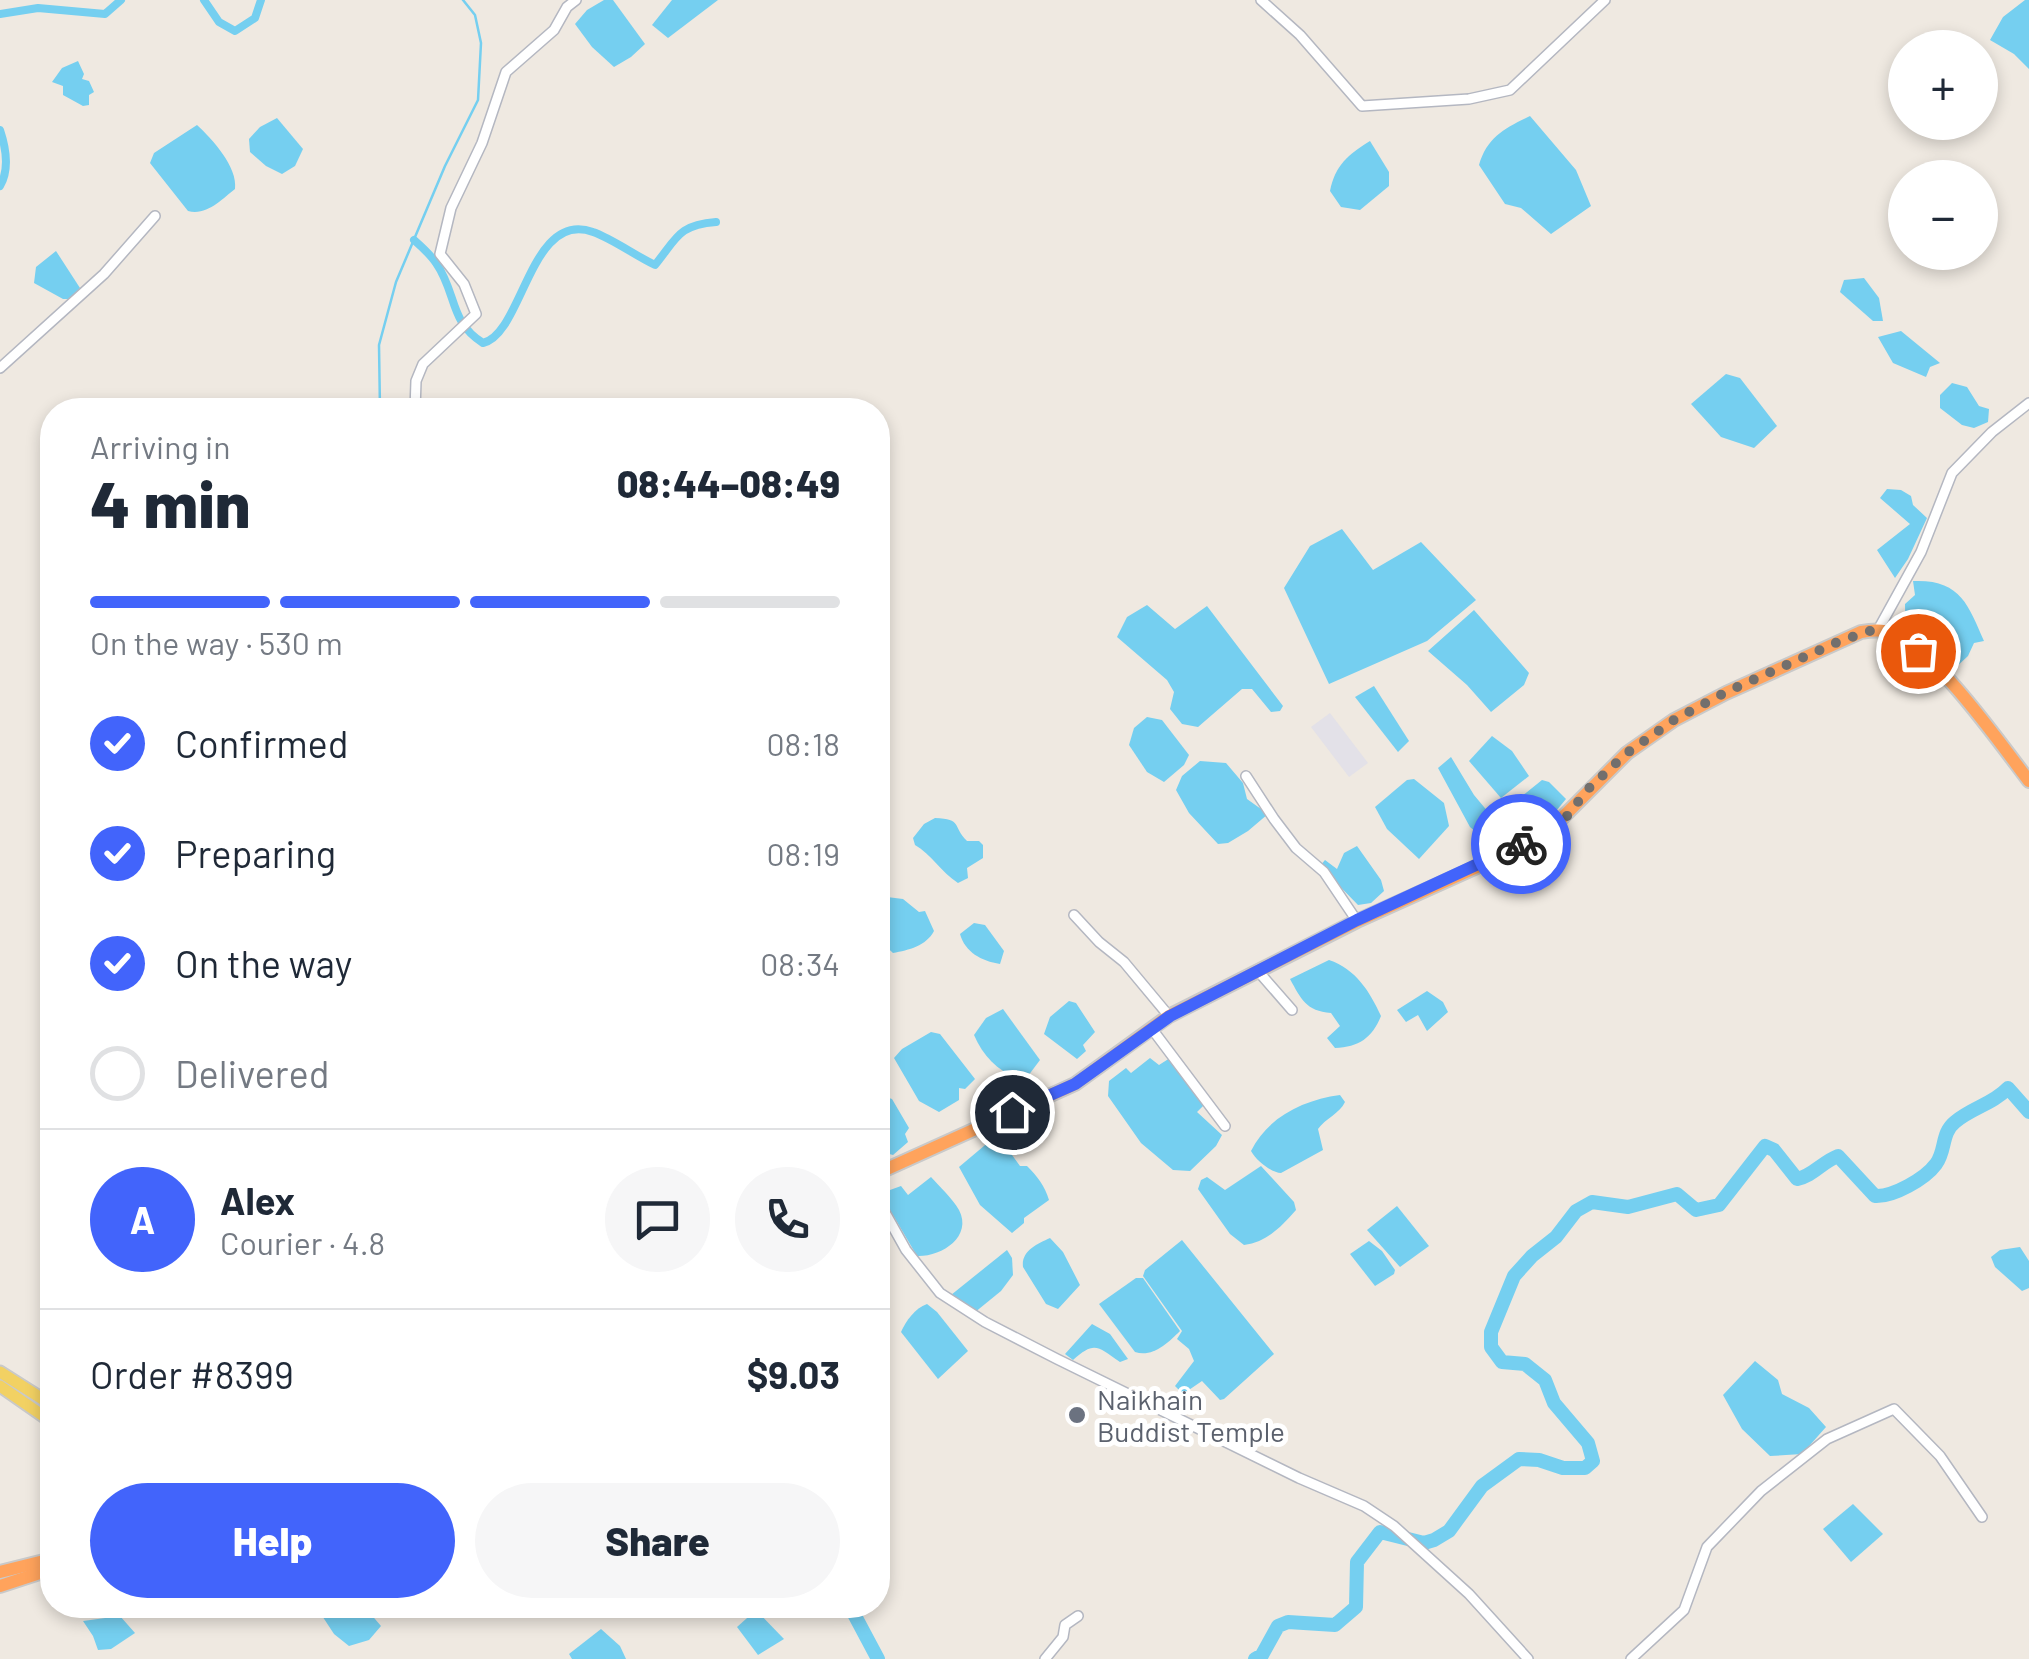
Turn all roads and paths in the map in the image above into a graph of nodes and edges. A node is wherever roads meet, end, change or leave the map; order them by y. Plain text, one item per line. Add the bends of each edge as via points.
1 (576, 0) edge
2 (1261, 0) edge
3 (1605, 0) edge
4 (156, 216) dead end
5 (0, 368) edge
6 (415, 398) edge
7 (2029, 403) edge
8 (1878, 630) junction
9 (1246, 776) dead end
10 (2029, 780) edge
11 (1074, 914) dead end
12 (1357, 920) junction
13 (1258, 971) junction
14 (1292, 1010) dead end
15 (1170, 1016) junction
16 (1152, 1029) junction
17 (1224, 1126) dead end
18 (890, 1167) edge
19 (890, 1220) edge
20 (0, 1372) edge
21 (0, 1386) edge
22 (40, 1397) edge
23 (40, 1414) edge
24 (1982, 1517) dead end
25 (40, 1562) edge
26 (0, 1572) edge
27 (40, 1573) edge
28 (0, 1586) edge
29 (1078, 1616) dead end
30 (1045, 1659) edge
31 (1528, 1659) edge
32 (1630, 1659) edge

1 - 6 street via 554,30 506,72 451,208 440,254 464,284 476,314 423,364
2 - 3 street via 1362,106 1510,90
4 - 5 street via 104,274
7 - 8 street via 1952,473 1922,552
8 - 10 highway via 1903,638 1941,672
8 - 12 highway via 1840,641 1674,720 1627,753 1553,827
9 - 12 street
11 - 15 street
12 - 13 highway
13 - 14 street
13 - 15 highway
15 - 16 highway
16 - 17 street
16 - 18 highway via 1075,1084
19 - 31 street via 924,1276 961,1308 1394,1526 1470,1594
20 - 22 main road
21 - 23 main road
24 - 32 street via 1940,1456 1898,1410 1890,1410 1826,1439 1761,1491 1707,1547 1684,1610
25 - 26 highway
27 - 28 highway
29 - 30 street

